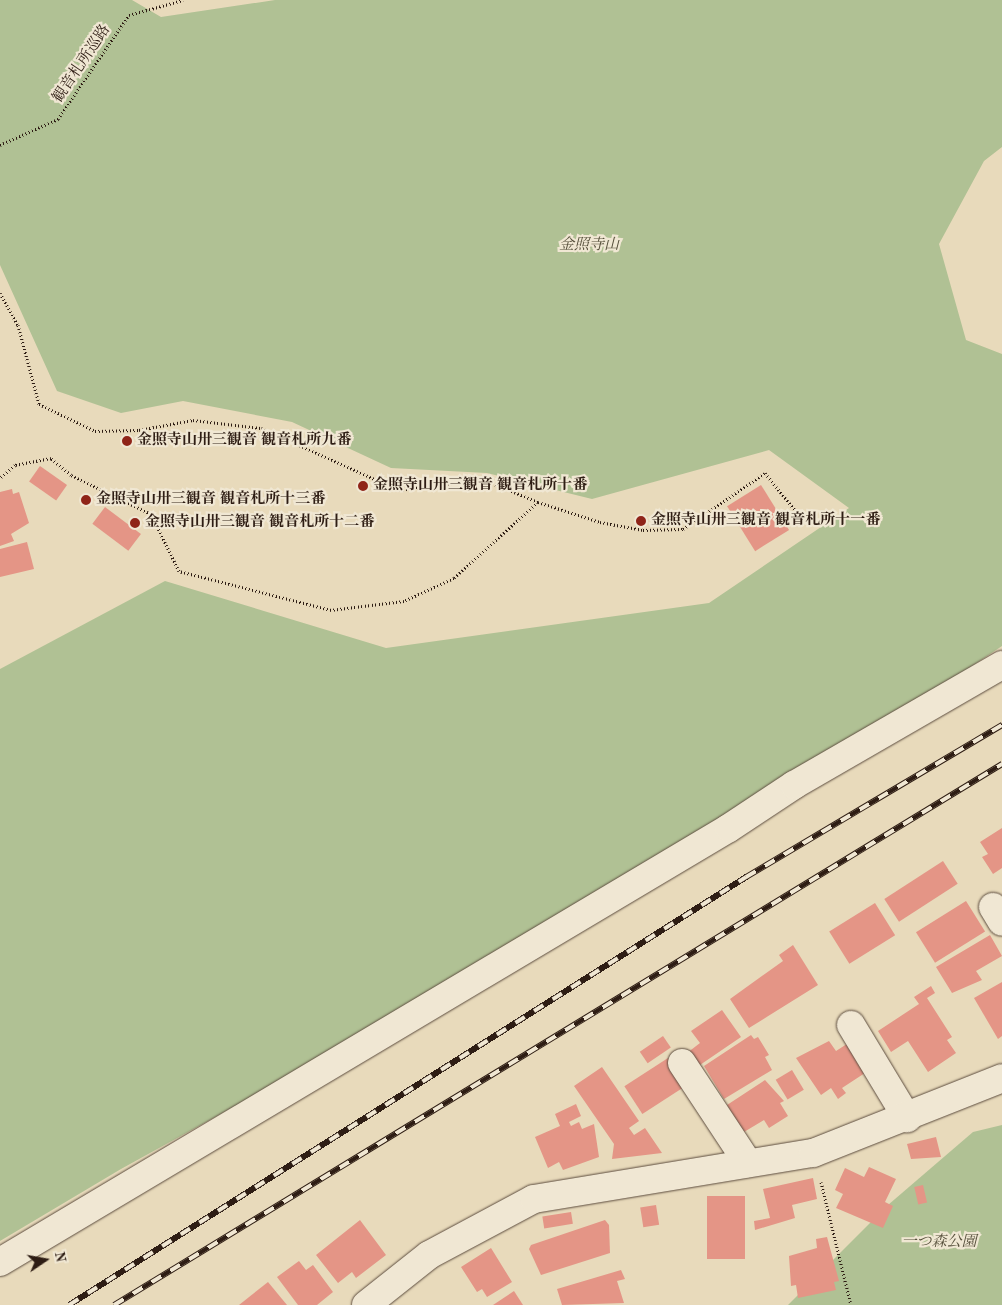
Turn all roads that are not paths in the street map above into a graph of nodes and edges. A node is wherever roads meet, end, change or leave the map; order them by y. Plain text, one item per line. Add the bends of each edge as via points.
1 (1002, 665) edge
2 (851, 1025) dead end
3 (682, 1063) dead end
4 (1002, 1078) edge
5 (907, 1118) junction
6 (748, 1164) junction
7 (0, 1262) edge
8 (366, 1305) edge

1 - 7 street via 794,785 729,828
2 - 5 street
3 - 6 street
4 - 5 street
5 - 6 street via 813,1152
6 - 8 street via 534,1199 429,1255

